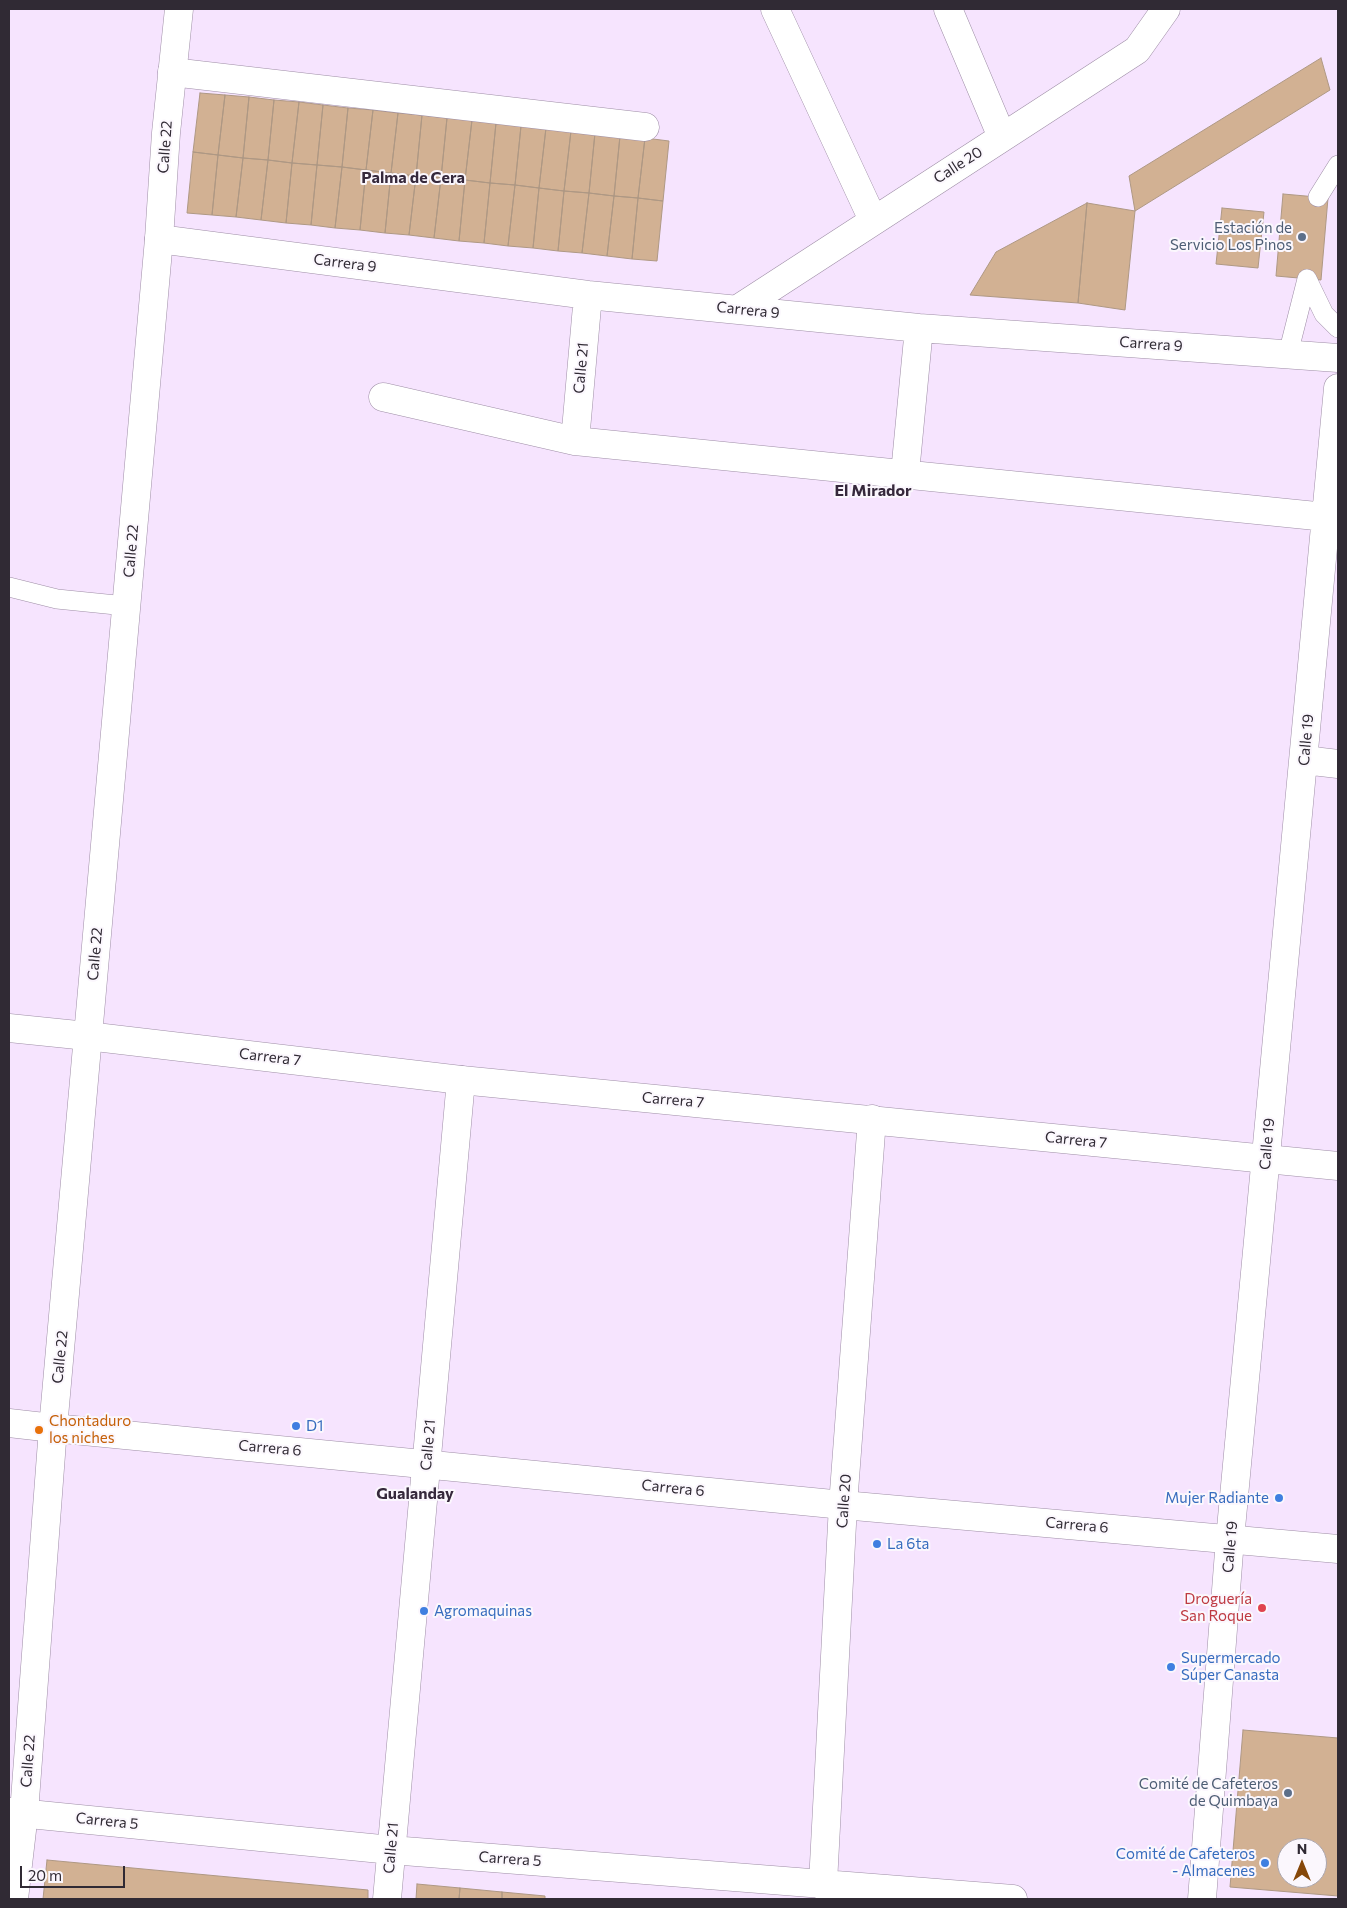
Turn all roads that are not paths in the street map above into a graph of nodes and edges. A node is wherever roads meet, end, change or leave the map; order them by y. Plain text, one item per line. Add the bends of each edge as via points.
1 (179, 9) edge
2 (775, 9) edge
3 (948, 9) edge
4 (1166, 9) edge
5 (172, 72) junction
6 (644, 127) dead end
7 (1002, 137) junction
8 (1338, 165) edge
9 (1318, 197) dead end
10 (874, 220) junction
11 (159, 239) junction
12 (588, 295) junction
13 (738, 309) junction
14 (919, 328) junction
15 (1338, 328) edge
16 (1288, 354) junction
17 (1338, 358) edge
18 (1338, 388) edge
19 (383, 397) dead end
20 (575, 441) junction
21 (906, 473) junction
22 (1326, 518) junction
23 (9, 587) edge
24 (126, 606) junction
25 (1304, 760) junction
26 (1338, 764) edge
27 (9, 1028) edge
28 (87, 1036) junction
29 (461, 1080) junction
30 (872, 1119) junction
31 (1266, 1159) junction
32 (1338, 1166) edge
33 (9, 1423) edge
34 (53, 1428) junction
35 (426, 1463) junction
36 (843, 1505) junction
37 (1230, 1539) junction
38 (1338, 1549) edge
39 (16, 1812) edge
40 (391, 1850) junction
41 (822, 1894) edge
42 (14, 1899) edge
43 (387, 1899) edge
44 (1013, 1899) edge
45 (1202, 1899) edge

1 - 5 street, Calle 22
2 - 10 street
3 - 7 street
4 - 7 street, Calle 20 via 1137,50
5 - 6 street
5 - 11 street, Calle 22
7 - 10 street, Calle 20
8 - 9 lane
10 - 13 street, Calle 20
11 - 12 street, Carrera 9
11 - 24 street, Calle 22
12 - 13 street, Carrera 9
12 - 20 street, Calle 21
13 - 14 street, Carrera 9
14 - 16 street, Carrera 9
14 - 21 street
15 - 16 lane via 1324,314 1307,279
16 - 17 street, Carrera 9
18 - 22 street, Calle 19
19 - 20 street
20 - 21 street
21 - 22 street
22 - 25 street, Calle 19
23 - 24 lane via 58,599
24 - 28 street, Calle 22
25 - 26 street
25 - 31 street, Calle 19
27 - 28 street, Carrera 7
28 - 29 street, Carrera 7
28 - 34 street, Calle 22
29 - 30 street, Carrera 7
29 - 35 street, Calle 21
30 - 31 street, Carrera 7
30 - 36 street, Calle 20
31 - 32 street, Carrera 7
31 - 37 street, Calle 19
33 - 34 street, Carrera 6
34 - 35 street, Carrera 6
34 - 39 street, Calle 22
35 - 36 street, Carrera 6
35 - 40 street, Calle 21
36 - 37 street, Carrera 6
36 - 41 street, Calle 20
37 - 38 street, Carrera 6
37 - 45 street, Calle 19
39 - 40 street, Carrera 5
39 - 42 street, Calle 22
40 - 41 street, Carrera 5
40 - 43 street, Calle 21
41 - 44 street, Carrera 5

